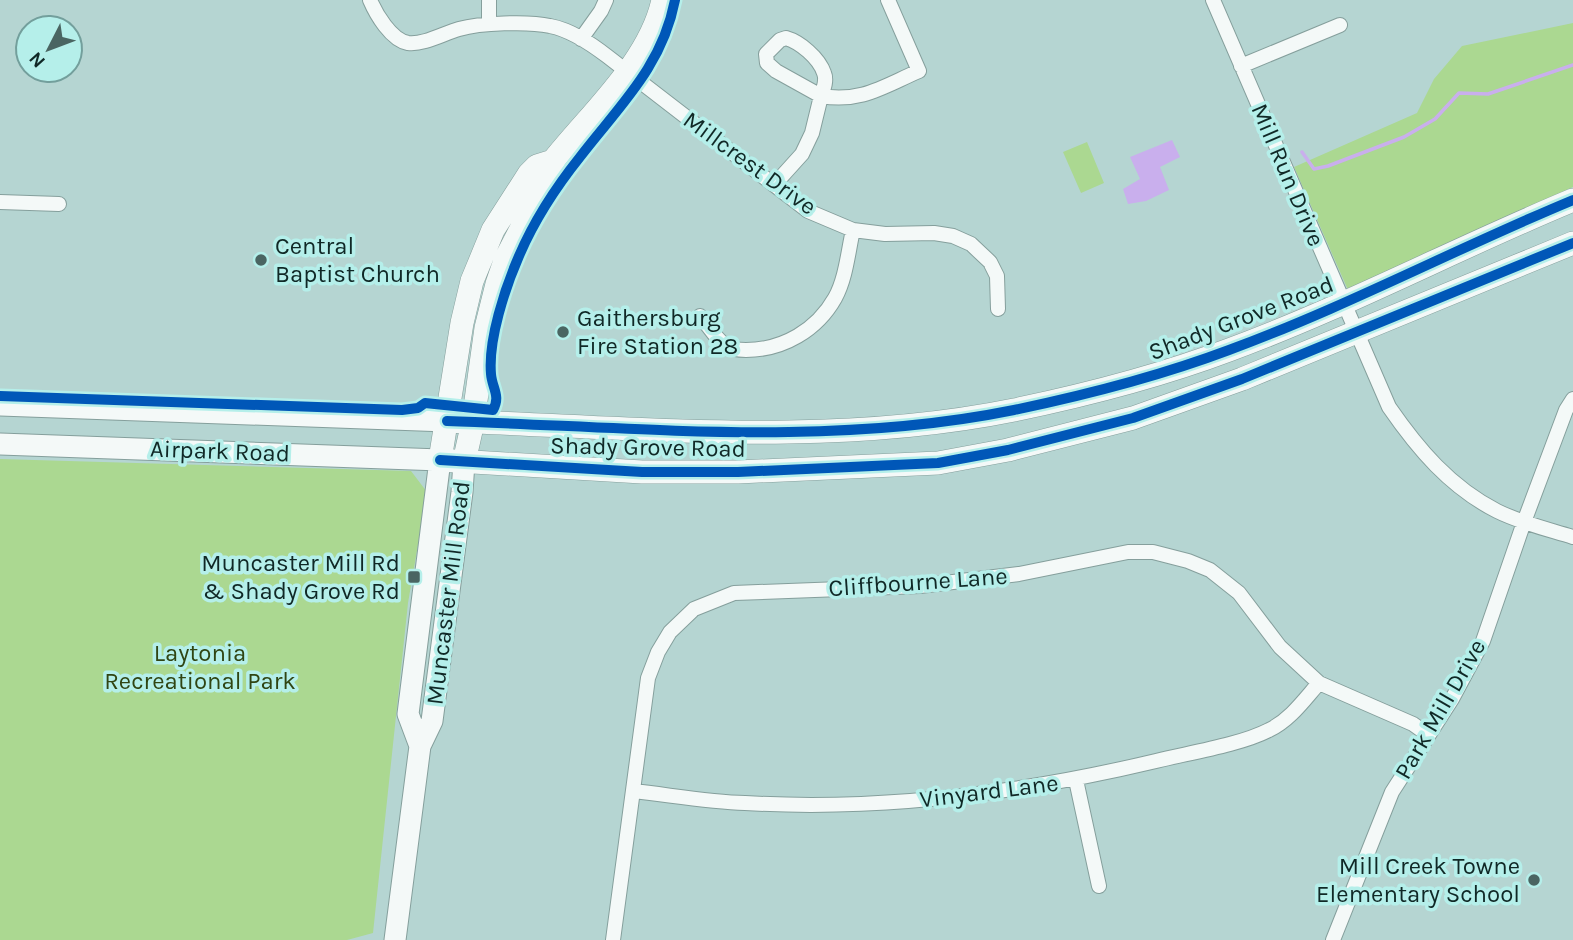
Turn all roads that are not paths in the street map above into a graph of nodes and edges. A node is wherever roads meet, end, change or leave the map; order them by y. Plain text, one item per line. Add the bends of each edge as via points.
1 (370, 0) edge
2 (489, 0) edge
3 (606, 0) edge
4 (663, 0) edge
5 (888, 0) edge
6 (1213, 0) edge
7 (489, 24) junction
8 (1340, 25) dead end
9 (581, 39) junction
10 (1241, 66) junction
11 (628, 72) junction
12 (553, 161) junction
13 (774, 185) junction
14 (1573, 200) edge
15 (0, 202) edge
16 (59, 204) dead end
17 (853, 230) junction
18 (1573, 243) edge
19 (1343, 303) junction
20 (998, 309) dead end
21 (700, 316) dead end
22 (1356, 332) junction
23 (1573, 399) edge
24 (0, 405) edge
25 (447, 421) junction
26 (473, 422) junction
27 (0, 444) edge
28 (440, 460) junction
29 (464, 462) junction
30 (1524, 522) junction
31 (1573, 537) edge
32 (1319, 683) junction
33 (1427, 734) junction
34 (420, 746) junction
35 (1076, 780) junction
36 (634, 791) junction
37 (1099, 886) dead end
38 (395, 940) edge
39 (613, 940) edge
40 (1333, 940) edge

1 - 7 street, Millcrest Drive via 393,35 407,43
2 - 7 street
3 - 9 street
4 - 11 main road, Muncaster Mill Road via 650,36
5 - 13 street via 919,71 859,97 821,96 802,154
6 - 10 street, Mill Run Drive
7 - 9 street, Millcrest Drive via 549,26
8 - 10 street
9 - 11 street, Millcrest Drive
10 - 19 street, Mill Run Drive
11 - 12 main road, Muncaster Mill Road
11 - 13 street, Millcrest Drive
12 - 25 main road, Muncaster Mill Road via 529,174 488,240 462,323
12 - 26 main road, Muncaster Mill Road via 554,175 534,204 497,285
13 - 17 street, Millcrest Drive via 808,211
14 - 19 main road, Shady Grove Road
15 - 16 street
17 - 20 street, Millcrest Drive via 934,233 971,244 997,276
17 - 21 street via 836,296 810,329 780,345 738,350 725,345
18 - 22 main road, Shady Grove Road
19 - 22 street, Mill Run Drive
19 - 26 main road, Shady Grove Road via 1229,351 1131,381 1015,410 941,422 873,429 718,433
22 - 29 main road, Shady Grove Road via 1133,418 938,463 642,472
22 - 30 street, Mill Run Drive via 1389,407 1415,444 1466,492
23 - 30 street, Park Mill Drive
24 - 25 street, Airpark Road
25 - 26 main road, Shady Grove Road
25 - 28 main road, Muncaster Mill Road
26 - 29 main road, Muncaster Mill Road
27 - 28 street, Airpark Road
28 - 29 main road, Shady Grove Road
28 - 34 street, Muncaster Mill Road via 408,714
29 - 34 street, Muncaster Mill Road via 432,721
30 - 31 street, Mill Run Drive
30 - 33 street, Park Mill Drive via 1483,641
32 - 33 street, Cliffbourne Lane
32 - 35 street, Vinyard Lane via 1294,712 1269,730
32 - 36 street, Cliffbourne Lane via 1280,648 1239,593 1210,570 1153,552 1128,552 1019,575 920,586 734,593 694,609 670,632 658,652 648,678
33 - 40 street, Park Mill Drive via 1392,792
34 - 38 street, Muncaster Mill Road
35 - 36 street, Vinyard Lane via 922,801 831,804 744,803
35 - 37 street
36 - 39 street, Cliffbourne Lane

